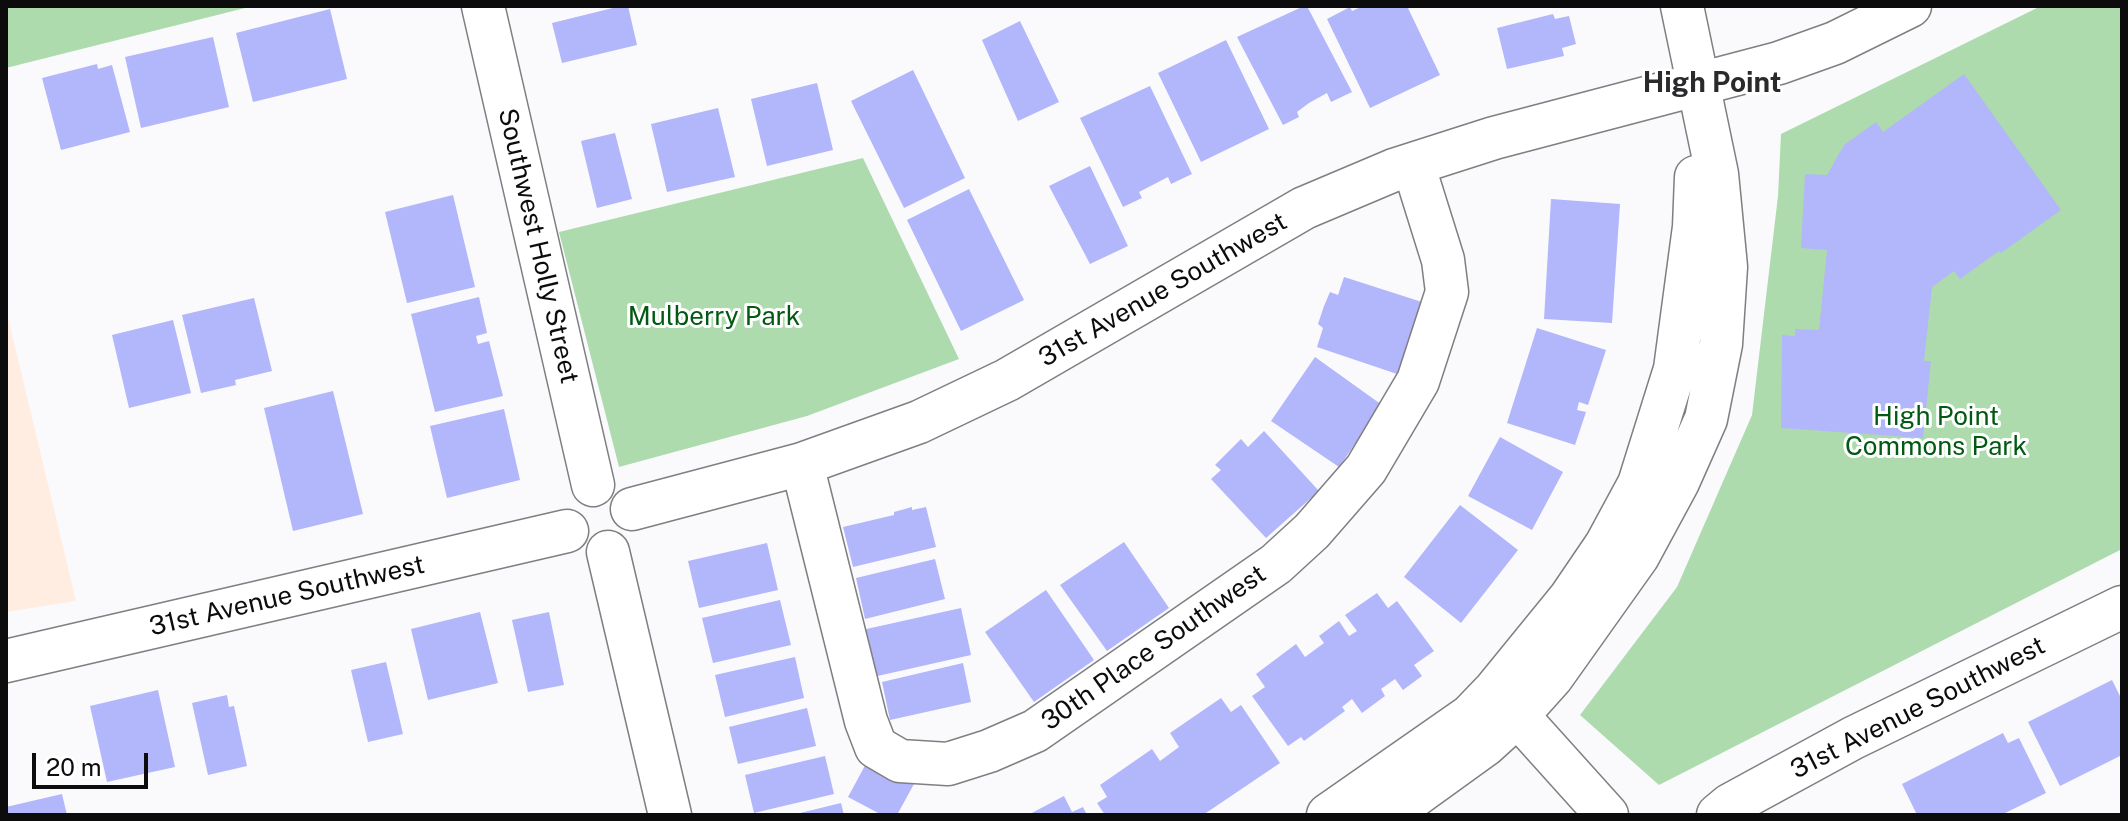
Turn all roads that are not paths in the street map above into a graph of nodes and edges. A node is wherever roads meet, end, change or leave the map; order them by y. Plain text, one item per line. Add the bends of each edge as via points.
1 (483, 6) edge
2 (1682, 6) edge
3 (1910, 6) edge
4 (1700, 84) junction
5 (1413, 164) junction
6 (802, 464) junction
7 (593, 485) junction
8 (632, 509) junction
9 (567, 531) junction
10 (608, 552) junction
11 (2122, 607) edge
12 (6, 661) edge
13 (1506, 703) junction
14 (670, 815) edge
15 (1328, 815) edge
16 (1388, 815) edge
17 (1607, 815) edge
18 (1718, 815) edge

1 - 7 street, Southwest Holly Street
2 - 4 street
3 - 4 street, 31st Avenue Southwest via 1835,43
4 - 5 street, 31st Avenue Southwest
4 - 13 street via 1717,174 1726,267 1721,344 1706,419 1638,556 1579,642
5 - 6 street, 31st Avenue Southwest via 1304,208 1007,380 919,422
5 - 6 street, 30th Place Southwest via 1443,260 1447,292 1418,381 1366,469 1276,564 1035,731 948,764 900,761 876,747
6 - 8 street, 31st Avenue Southwest
7 - 8 street via 616,489
7 - 9 street via 582,489 567,507
8 - 10 street via 629,536
9 - 10 street via 582,549
9 - 12 street, 31st Avenue Southwest
10 - 14 street
11 - 18 street, 31st Avenue Southwest via 1853,738
13 - 15 street via 1470,716
13 - 16 street via 1479,749
13 - 17 street

